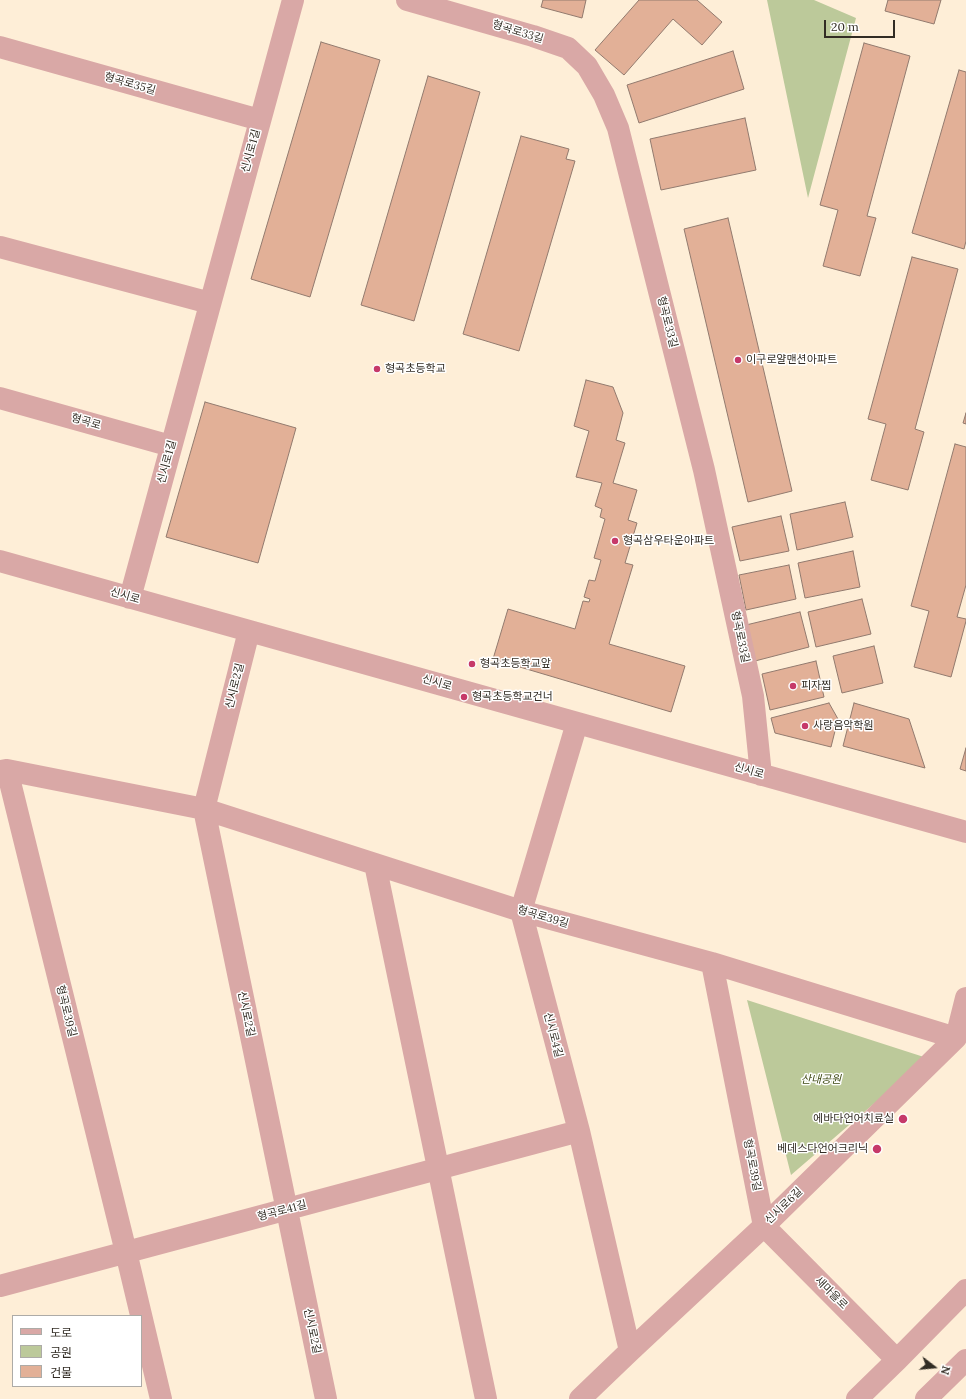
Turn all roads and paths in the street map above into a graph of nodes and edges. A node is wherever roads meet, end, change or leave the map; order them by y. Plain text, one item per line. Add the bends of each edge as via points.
1 (293, 0) edge
2 (407, 0) edge
3 (0, 47) edge
4 (260, 120) junction
5 (0, 247) edge
6 (210, 303) junction
7 (0, 398) edge
8 (171, 446) junction
9 (0, 561) edge
10 (130, 598) junction
11 (249, 631) junction
12 (577, 723) junction
13 (3, 771) edge
14 (762, 775) junction
15 (204, 809) junction
16 (966, 832) edge
17 (375, 864) junction
18 (521, 911) junction
19 (712, 963) junction
20 (966, 998) edge
21 (956, 1038) junction
22 (579, 1131) junction
23 (438, 1169) junction
24 (286, 1209) junction
25 (764, 1226) junction
26 (126, 1252) junction
27 (0, 1286) edge
28 (966, 1290) edge
29 (141, 1315) edge
30 (142, 1319) edge
31 (630, 1351) junction
32 (897, 1360) junction
33 (966, 1360) edge
34 (161, 1399) edge
35 (326, 1399) edge
36 (486, 1399) edge
37 (580, 1399) edge
38 (856, 1399) edge
39 (926, 1399) edge

1 - 4 street, 신시로1길
2 - 14 street, 형곡로33길 via 568,48 587,66 604,95 618,128 704,470 753,696
3 - 4 street, 형곡로35길
4 - 6 street, 신시로1길
5 - 6 street
6 - 8 street, 신시로1길
7 - 8 street, 형곡로
8 - 10 street, 신시로1길
9 - 10 street, 신시로
10 - 11 street, 신시로
11 - 12 street, 신시로
11 - 15 street, 신시로2길
12 - 14 street, 신시로
12 - 18 street
13 - 15 street, 형곡로39길
13 - 26 street, 형곡로39길
14 - 16 street, 신시로
15 - 17 street, 형곡로39길
15 - 24 street, 신시로2길
17 - 18 street, 형곡로39길
17 - 23 street
18 - 19 street, 형곡로39길
18 - 22 street, 신시로4길
19 - 21 street, 형곡로39길
19 - 25 street, 형곡로39길
20 - 21 street
21 - 25 street, 신시로6길
22 - 23 street, 형곡로41길
22 - 31 street, 신시로4길
23 - 24 street, 형곡로41길
23 - 36 street
24 - 26 street, 형곡로41길
24 - 35 street, 신시로2길
25 - 31 street, 신시로6길
25 - 32 street, 새마을로
26 - 27 street, 형곡로41길
26 - 29 street
28 - 32 street
30 - 34 street
31 - 37 street, 신시로6길
32 - 38 street
33 - 39 street

